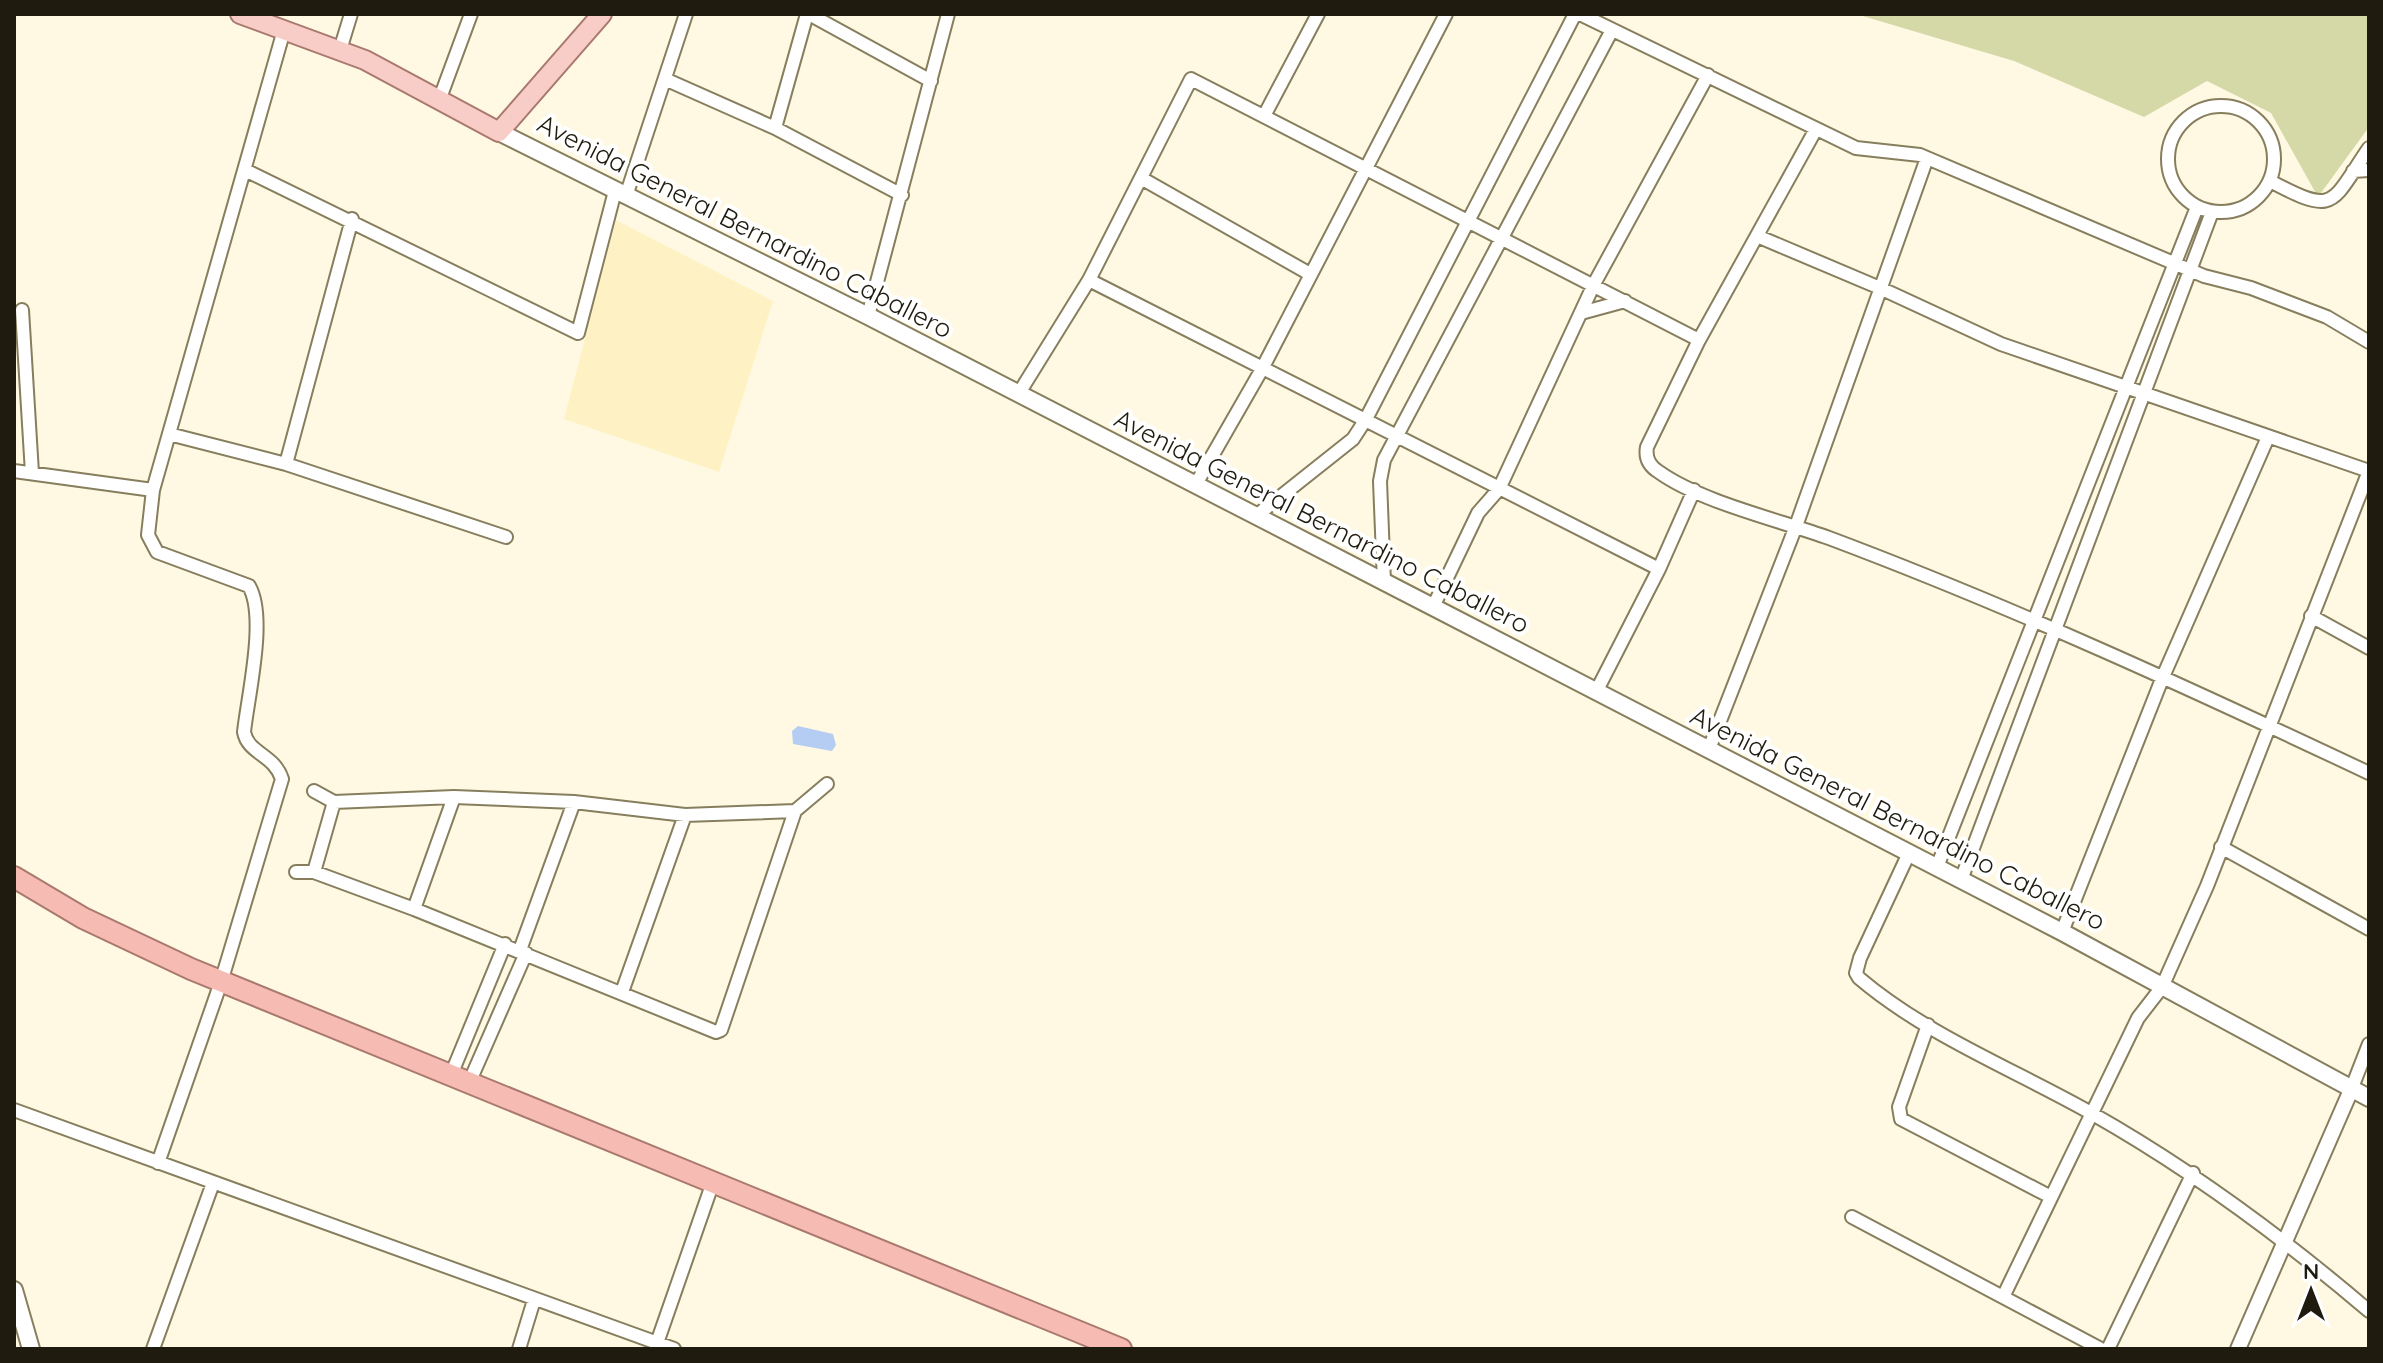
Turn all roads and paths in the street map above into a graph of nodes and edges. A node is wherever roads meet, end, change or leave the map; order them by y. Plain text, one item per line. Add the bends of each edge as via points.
1 (240, 14) edge
2 (351, 14) edge
3 (471, 14) edge
4 (602, 14) edge
5 (686, 14) edge
6 (808, 14) edge
7 (948, 14) edge
8 (1318, 14) edge
9 (1446, 14) edge
10 (1578, 14) edge
11 (284, 30) junction
12 (1612, 30) junction
13 (340, 50) junction
14 (1708, 75) junction
15 (667, 80) junction
16 (931, 81) junction
17 (440, 98) junction
18 (1264, 116) junction
19 (775, 128) junction
20 (1816, 129) junction
21 (499, 132) junction
22 (2369, 148) edge
23 (1927, 158) junction
24 (1366, 168) junction
25 (245, 170) junction
26 (2369, 170) edge
27 (2353, 171) junction
28 (1141, 178) junction
29 (2270, 181) junction
30 (621, 193) junction
31 (902, 195) junction
32 (2197, 207) junction
33 (2212, 212) junction
34 (352, 219) junction
35 (1467, 220) junction
36 (1757, 236) junction
37 (1500, 238) junction
38 (2174, 262) junction
39 (2192, 270) junction
40 (1310, 274) junction
41 (1089, 280) junction
42 (1594, 284) junction
43 (1880, 288) junction
44 (1625, 301) junction
45 (22, 310) dead end
46 (1581, 313) junction
47 (868, 316) junction
48 (1699, 340) junction
49 (2369, 342) edge
50 (1262, 369) junction
51 (2125, 390) junction
52 (1019, 393) junction
53 (2143, 395) junction
54 (1366, 419) junction
55 (169, 434) junction
56 (1395, 434) junction
57 (2268, 437) junction
58 (286, 464) junction
59 (14, 471) edge
60 (2369, 471) edge
61 (32, 473) junction
62 (1196, 484) junction
63 (1499, 489) junction
64 (153, 490) junction
65 (1694, 490) junction
66 (1256, 516) junction
67 (1796, 526) junction
68 (506, 537) dead end
69 (1659, 569) junction
70 (1384, 582) junction
71 (1433, 607) junction
72 (2311, 616) junction
73 (2036, 621) junction
74 (2053, 626) junction
75 (2369, 648) edge
76 (2162, 679) junction
77 (1596, 692) junction
78 (2267, 725) junction
79 (1709, 749) junction
80 (2369, 773) edge
81 (827, 784) dead end
82 (314, 791) dead end
83 (454, 797) junction
84 (334, 802) junction
85 (574, 802) junction
86 (795, 811) junction
87 (685, 815) junction
88 (1951, 833) junction
89 (1975, 843) junction
90 (2221, 847) junction
91 (1909, 853) junction
92 (1937, 867) junction
93 (296, 872) dead end
94 (314, 872) junction
95 (14, 877) edge
96 (1961, 880) junction
97 (414, 909) junction
98 (2369, 929) edge
99 (2062, 932) junction
100 (505, 944) junction
101 (523, 951) junction
102 (221, 982) junction
103 (2162, 987) junction
104 (622, 992) junction
105 (1928, 1025) junction
106 (2369, 1044) edge
107 (460, 1079) junction
108 (2351, 1090) junction
109 (2369, 1098) edge
110 (14, 1110) edge
111 (2092, 1113) junction
112 (158, 1163) junction
113 (2193, 1173) junction
114 (713, 1182) junction
115 (213, 1183) junction
116 (2051, 1197) junction
117 (1852, 1217) dead end
118 (2286, 1241) junction
119 (14, 1290) edge
120 (2003, 1297) junction
121 (534, 1300) junction
122 (2369, 1311) edge
123 (657, 1343) junction
124 (31, 1349) edge
125 (153, 1349) edge
126 (519, 1349) edge
127 (674, 1349) edge
128 (1121, 1349) edge
129 (2101, 1349) edge
130 (2108, 1349) edge
131 (2238, 1349) edge

1 - 11 main road, Avenida General Bernardino Caballero
2 - 13 street
3 - 17 street
4 - 21 main road
5 - 15 street
6 - 16 street
6 - 19 street
7 - 16 street
8 - 18 street
9 - 24 street
10 - 12 street
10 - 35 street
11 - 13 main road, Avenida General Bernardino Caballero
11 - 25 street
12 - 14 street
12 - 37 street
13 - 17 main road, Avenida General Bernardino Caballero
14 - 20 street
14 - 42 street
15 - 19 street
15 - 30 street
16 - 31 street
17 - 21 main road, Avenida General Bernardino Caballero
18 - 24 street
18 - 28 street via 1191,79
19 - 31 street
20 - 23 street via 1856,148
20 - 36 street
21 - 30 main road, Avenida General Bernardino Caballero
22 - 27 street
23 - 38 street
23 - 43 street
24 - 35 street
24 - 40 street
25 - 34 street
25 - 55 street
26 - 27 street
27 - 29 street via 2332,200 2320,204
28 - 40 street
28 - 41 street
29 - 32 street via 2273,146 2253,117 2229,107 2196,112 2173,135 2168,168 2183,198
29 - 33 street via 2246,207
30 - 34 street via 578,333
30 - 47 main road, Avenida General Bernardino Caballero
31 - 47 street
32 - 33 street
32 - 38 street
33 - 39 street
34 - 58 street
35 - 37 street
35 - 54 street
36 - 43 street
36 - 48 street
37 - 42 street
37 - 56 street
38 - 39 street
38 - 51 street
39 - 49 street via 2327,317
39 - 53 street
40 - 50 street
41 - 50 street
41 - 52 street
42 - 44 street
42 - 46 street
43 - 51 street via 2001,344
43 - 67 street
44 - 46 street
44 - 48 street
45 - 61 street
46 - 63 street
47 - 52 main road, Avenida General Bernardino Caballero
48 - 65 street via 1646,453 1660,473
50 - 54 street
50 - 62 street
51 - 53 street
51 - 73 street
52 - 62 main road, Avenida General Bernardino Caballero
53 - 57 street
53 - 74 street
54 - 56 street
54 - 66 street via 1353,439
55 - 58 street
55 - 64 street
56 - 63 street
56 - 70 street via 1380,481
57 - 60 street
57 - 76 street
58 - 68 street
59 - 61 street
60 - 72 street
61 - 64 street
62 - 66 main road, Avenida General Bernardino Caballero
63 - 69 street
63 - 71 street via 1478,513
64 - 102 street via 148,535 157,552 252,591 257,612 244,732 252,747 271,757 282,779
65 - 67 street
65 - 69 street
66 - 70 main road, Avenida General Bernardino Caballero
67 - 73 street
67 - 79 street
69 - 77 street
70 - 71 main road, Avenida General Bernardino Caballero
71 - 77 main road, Avenida General Bernardino Caballero
72 - 75 street
72 - 78 street
73 - 74 street
73 - 88 street
74 - 76 street
74 - 89 street
76 - 78 street
76 - 99 street
77 - 79 main road, Avenida General Bernardino Caballero
78 - 80 street
78 - 90 street
79 - 91 main road, Avenida General Bernardino Caballero
81 - 86 street
82 - 84 street
83 - 84 street
83 - 85 street
83 - 97 street
84 - 94 street
85 - 87 street
85 - 101 street
86 - 87 street
86 - 104 street via 721,1030 710,1032
87 - 104 street
88 - 89 street
88 - 92 street
89 - 96 street
90 - 98 street
90 - 103 street
91 - 92 main road, Avenida General Bernardino Caballero
91 - 105 street via 1856,973
92 - 96 main road, Avenida General Bernardino Caballero
93 - 94 street
94 - 97 street
95 - 102 highway via 83,918
96 - 99 main road, Avenida General Bernardino Caballero
97 - 100 street
99 - 103 main road, Avenida General Bernardino Caballero
100 - 101 street
100 - 107 street
101 - 104 street
101 - 107 street
102 - 107 highway
102 - 112 street
103 - 108 main road, Avenida General Bernardino Caballero
103 - 111 street via 2138,1018
105 - 111 street
105 - 116 street via 1899,1107 1901,1119
106 - 108 street
107 - 114 highway
108 - 109 main road, Avenida General Bernardino Caballero
108 - 118 street
110 - 112 street
111 - 113 street
111 - 116 street
112 - 115 street
113 - 118 street
113 - 130 street
114 - 123 street
114 - 128 highway
115 - 121 street
115 - 125 street
116 - 120 street
117 - 120 street
118 - 122 street
118 - 131 street
119 - 124 main road
120 - 129 street
121 - 123 street
121 - 126 street
123 - 127 street

